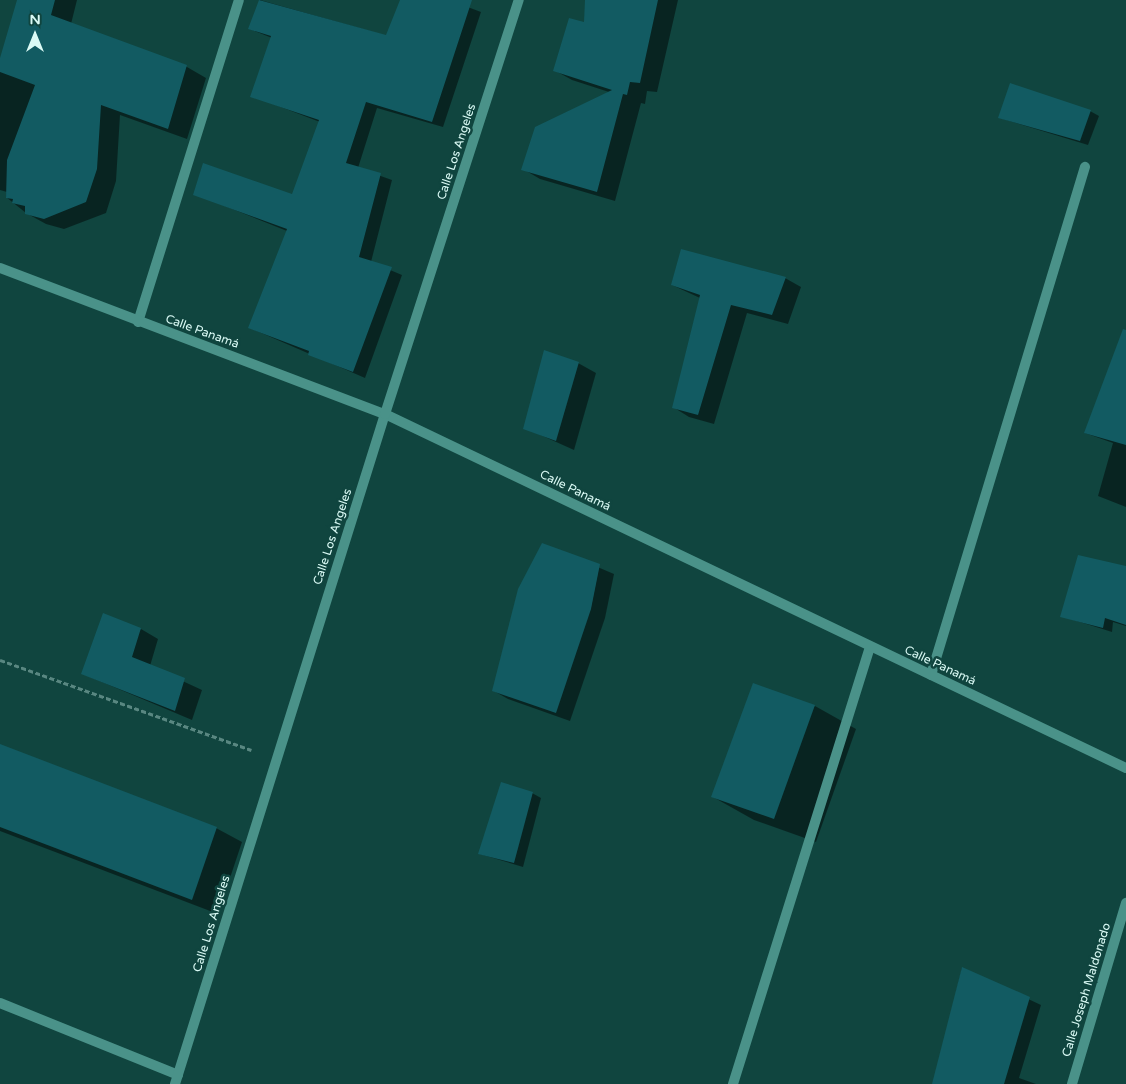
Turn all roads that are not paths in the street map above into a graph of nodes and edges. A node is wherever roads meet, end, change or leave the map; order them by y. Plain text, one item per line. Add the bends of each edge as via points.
1 (239, 0) edge
2 (519, 0) edge
3 (1085, 167) dead end
4 (0, 268) edge
5 (138, 322) junction
6 (385, 414) junction
7 (870, 647) junction
8 (931, 675) junction
9 (1126, 768) edge
10 (1126, 903) edge
11 (0, 1003) edge
12 (177, 1080) edge
13 (734, 1084) edge
14 (1072, 1084) edge

1 - 5 street
2 - 6 street, Calle Los Angeles
3 - 8 street
4 - 5 street, Calle Panamá
5 - 6 street, Calle Panamá
6 - 7 street, Calle Panamá
6 - 12 street, Calle Los Angeles
7 - 8 street, Calle Panamá
7 - 13 street
8 - 9 street, Calle Panamá
10 - 14 street, Calle Joseph Maldonado
11 - 12 street

